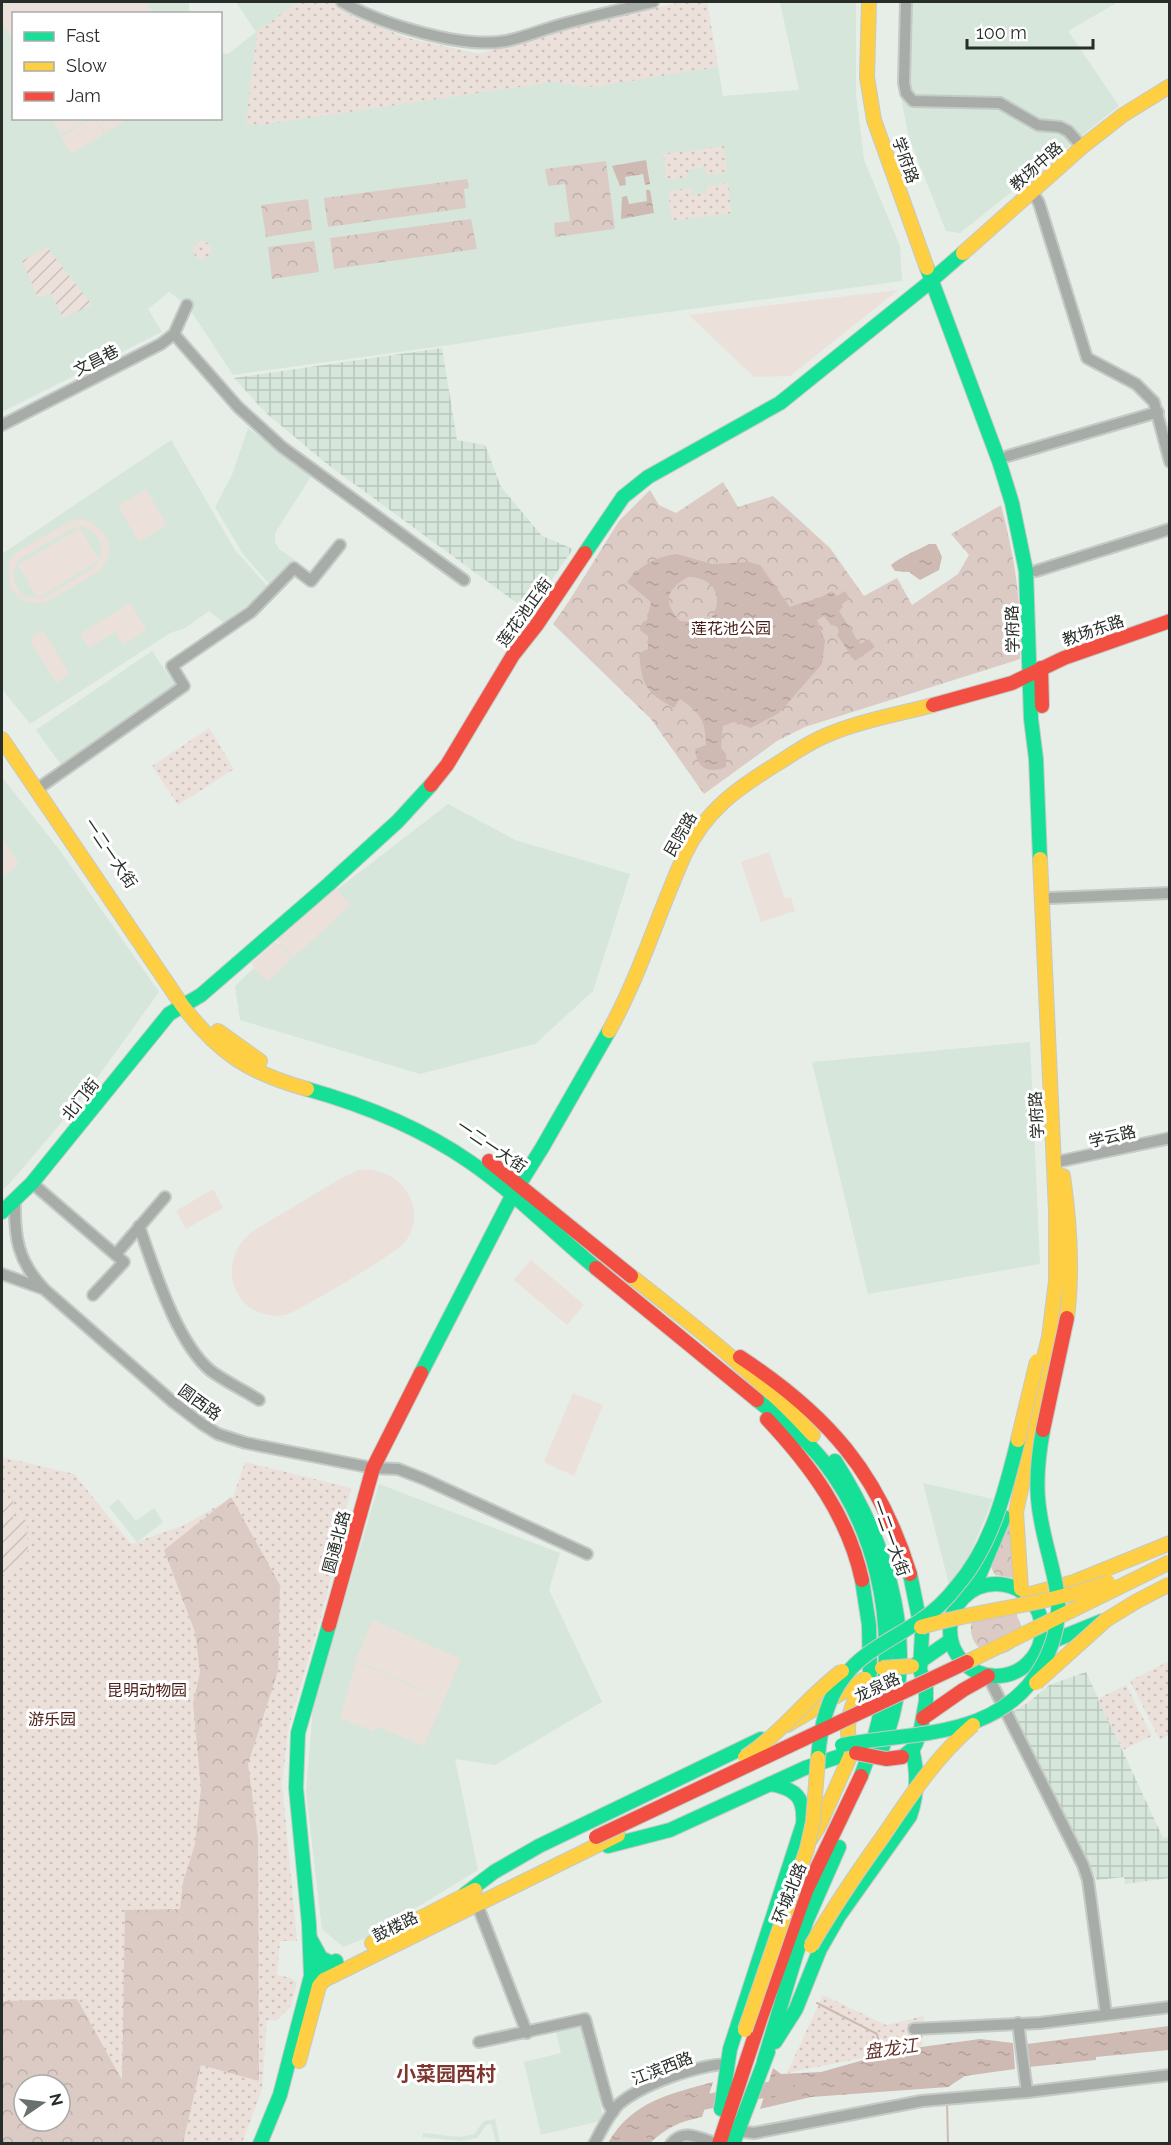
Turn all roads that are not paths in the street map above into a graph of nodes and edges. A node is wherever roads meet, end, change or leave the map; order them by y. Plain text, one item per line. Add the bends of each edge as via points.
1 (342, 2) edge
2 (652, 2) edge
3 (869, 2) edge
4 (906, 2) edge
5 (1170, 86) edge
6 (924, 102) junction
7 (923, 113) dead end
8 (1077, 141) dead end
9 (1032, 191) junction
10 (932, 279) junction
11 (187, 305) dead end
12 (174, 334) junction
13 (1158, 412) junction
14 (2, 425) edge
15 (1008, 456) dead end
16 (1170, 462) edge
17 (1170, 529) edge
18 (340, 545) dead end
19 (1036, 571) dead end
20 (464, 580) dead end
21 (1170, 621) edge
22 (1035, 671) junction
23 (2, 726) edge
24 (2, 740) edge
25 (44, 785) junction
26 (1170, 893) edge
27 (1050, 898) junction
28 (186, 1004) junction
29 (1170, 1138) edge
30 (1061, 1161) junction
31 (32, 1183) junction
32 (516, 1190) junction
33 (165, 1197) dead end
34 (15, 1200) junction
35 (2, 1212) edge
36 (139, 1226) junction
37 (116, 1254) junction
38 (2, 1274) edge
39 (1056, 1281) junction
40 (44, 1289) junction
41 (93, 1295) dead end
42 (713, 1342) junction
43 (730, 1379) junction
44 (259, 1400) dead end
45 (373, 1468) junction
46 (1170, 1543) edge
47 (1170, 1553) edge
48 (587, 1554) dead end
49 (1170, 1562) edge
50 (1170, 1570) edge
51 (1170, 1584) edge
52 (1024, 1592) junction
53 (1170, 1592) edge
54 (967, 1594) junction
55 (906, 1632) junction
56 (951, 1640) junction
57 (923, 1644) junction
58 (1039, 1646) junction
59 (938, 1650) junction
60 (853, 1664) junction
61 (881, 1666) junction
62 (918, 1667) junction
63 (988, 1676) junction
64 (1016, 1698) junction
65 (923, 1718) junction
66 (982, 1719) junction
67 (854, 1752) junction
68 (907, 1753) junction
69 (770, 1784) junction
70 (636, 1829) junction
71 (596, 1837) joint
72 (584, 1852) junction
73 (784, 1885) junction
74 (465, 1894) junction
75 (477, 1904) junction
76 (310, 1938) junction
77 (321, 1975) junction
78 (1170, 2007) edge
79 (1106, 2014) junction
80 (1018, 2024) junction
81 (914, 2029) dead end
82 (527, 2033) junction
83 (479, 2042) dead end
84 (764, 2061) junction
85 (727, 2070) junction
86 (1170, 2075) edge
87 (736, 2089) junction
88 (1027, 2092) junction
89 (613, 2112) junction
90 (722, 2119) junction
91 (725, 2140) edge
92 (260, 2144) edge
93 (270, 2144) edge
94 (594, 2144) edge
95 (671, 2144) edge

1 - 2 street via 409,29 478,42 505,41
3 - 10 main road, 学府路 via 867,77 874,120
4 - 6 street via 904,83 913,101
5 - 9 main road, 教场中路 via 1090,140
6 - 7 street
6 - 8 street via 1000,103 1038,125 1068,131
9 - 10 main road, 教场中路
9 - 13 street via 1087,358 1137,384
10 - 22 main road, 学府路 via 1012,503 1026,571
10 - 28 main road, 莲花池正街 via 780,403 648,477 623,497 539,623 513,655 447,765 430,786 329,884
11 - 12 street
12 - 14 street, 文昌巷
12 - 20 street via 238,407 282,447
13 - 15 street
13 - 16 street
17 - 19 street
18 - 25 street via 311,581 294,568 251,612 172,666 184,686
21 - 22 main road, 教场东路
22 - 27 main road, 学府路
22 - 32 main road, 民院路 via 986,691 833,732 786,757 726,798 706,819 685,854 633,984
22 - 39 main road, 学府路 via 1031,719 1054,1161
23 - 25 main road, 一二一大街
24 - 28 main road, 一二一大街
25 - 28 main road, 一二一大街
26 - 27 street
27 - 30 main road, 学府路
28 - 31 main road, 北门街 via 169,1014
28 - 32 main road, 一二一大街 via 223,1036 276,1069 386,1105 467,1146
29 - 30 street, 学云路
30 - 52 main road, 学府路 via 1062,1281 1054,1338 1016,1512
30 - 64 main road, bridge via 1068,1205 1071,1291 1039,1451 1037,1485 1058,1614 1049,1654 1038,1674
31 - 34 main road, 北门街
31 - 37 street
32 - 42 main road, 一二一大街
32 - 43 main road, 一二一大街 via 558,1236
32 - 45 main road, 圆通北路
33 - 36 street
34 - 35 main road, 北门街
34 - 40 street, 圆西路 via 22,1260
36 - 37 street
36 - 44 street via 166,1302 193,1350 211,1370
37 - 41 street via 124,1262
38 - 40 street, 圆西路
39 - 54 main road, 学府路 via 1048,1337 1005,1514 976,1583
39 - 55 main road, 学府路, bridge via 1001,1504 987,1537 961,1583
40 - 45 street, 圆西路 via 173,1402 218,1434
42 - 57 main road via 761,1369 812,1408 852,1454 888,1514 901,1547
42 - 61 main road, 一二一大街 via 791,1411 830,1453 855,1488 873,1525 896,1608
43 - 61 main road via 774,1426 840,1514 853,1543
43 - 61 main road, 一二一大街 via 764,1403 799,1436 825,1465 849,1502 868,1543 879,1581 886,1619
45 - 48 street, 圆西路 via 398,1469 424,1479
45 - 76 main road, 圆通北路 via 298,1734 296,1788
46 - 52 main road via 1074,1582
47 - 55 main road, bridge via 1084,1592 968,1613
49 - 71 main road, 龙泉路, bridge
50 - 70 main road, 龙泉路, bridge
51 - 64 main road, bridge via 1113,1615 1064,1661
52 - 54 main road via 992,1583
52 - 58 main road via 1041,1619
53 - 58 main road
54 - 56 main road via 952,1614
55 - 60 main road, bridge
56 - 59 main road
56 - 63 main road via 962,1661
57 - 59 main road via 926,1650
57 - 62 main road
58 - 63 main road via 1019,1670 1004,1676
59 - 62 main road
60 - 74 main road, bridge via 829,1680 763,1747
60 - 87 main road, bridge via 835,1689 822,1718 809,1841 745,2030
61 - 62 main road, bridge
61 - 67 main road via 852,1701 846,1734
61 - 74 main road via 810,1713 724,1759 531,1849 488,1874
61 - 84 main road, 环城北路 via 893,1712 885,1743 806,1922
61 - 87 main road, 环城北路 via 886,1682 876,1732 861,1776 808,1885
62 - 65 main road via 926,1686
63 - 65 main road
63 - 79 street via 1083,1865
64 - 66 main road, bridge
65 - 68 main road
66 - 70 main road, bridge via 928,1733 864,1740 831,1749 683,1815
66 - 84 main road, bridge via 946,1747 930,1766 855,1875 811,1946 789,2008
67 - 68 main road, bridge via 886,1759
67 - 69 main road
67 - 73 main road via 819,1826
68 - 84 main road via 917,1764 918,1778 910,1816 839,1917 820,1949 796,2009
69 - 72 main road via 670,1830
69 - 73 main road via 793,1790 805,1810 801,1836
70 - 72 main road, 鼓楼路
71 - 74 main road, 鼓楼路
72 - 75 main road, 鼓楼路
73 - 85 main road via 730,2049
74 - 77 main road, 鼓楼路
75 - 77 main road, 鼓楼路 via 351,1965 338,1966
75 - 82 street
76 - 77 main road, 圆通北路
76 - 77 main road
77 - 92 main road
77 - 93 main road via 289,2098
78 - 79 street
79 - 80 street
80 - 81 street
80 - 88 street
82 - 83 street
82 - 89 street via 585,2019
84 - 91 main road
85 - 89 street, 江滨西路 via 718,2064 680,2074 636,2093
85 - 90 main road
86 - 88 street
87 - 90 main road, 环城北路
88 - 91 street via 893,2105
89 - 94 street, 江滨西路
90 - 91 main road, 环城北路
91 - 95 street via 688,2134

